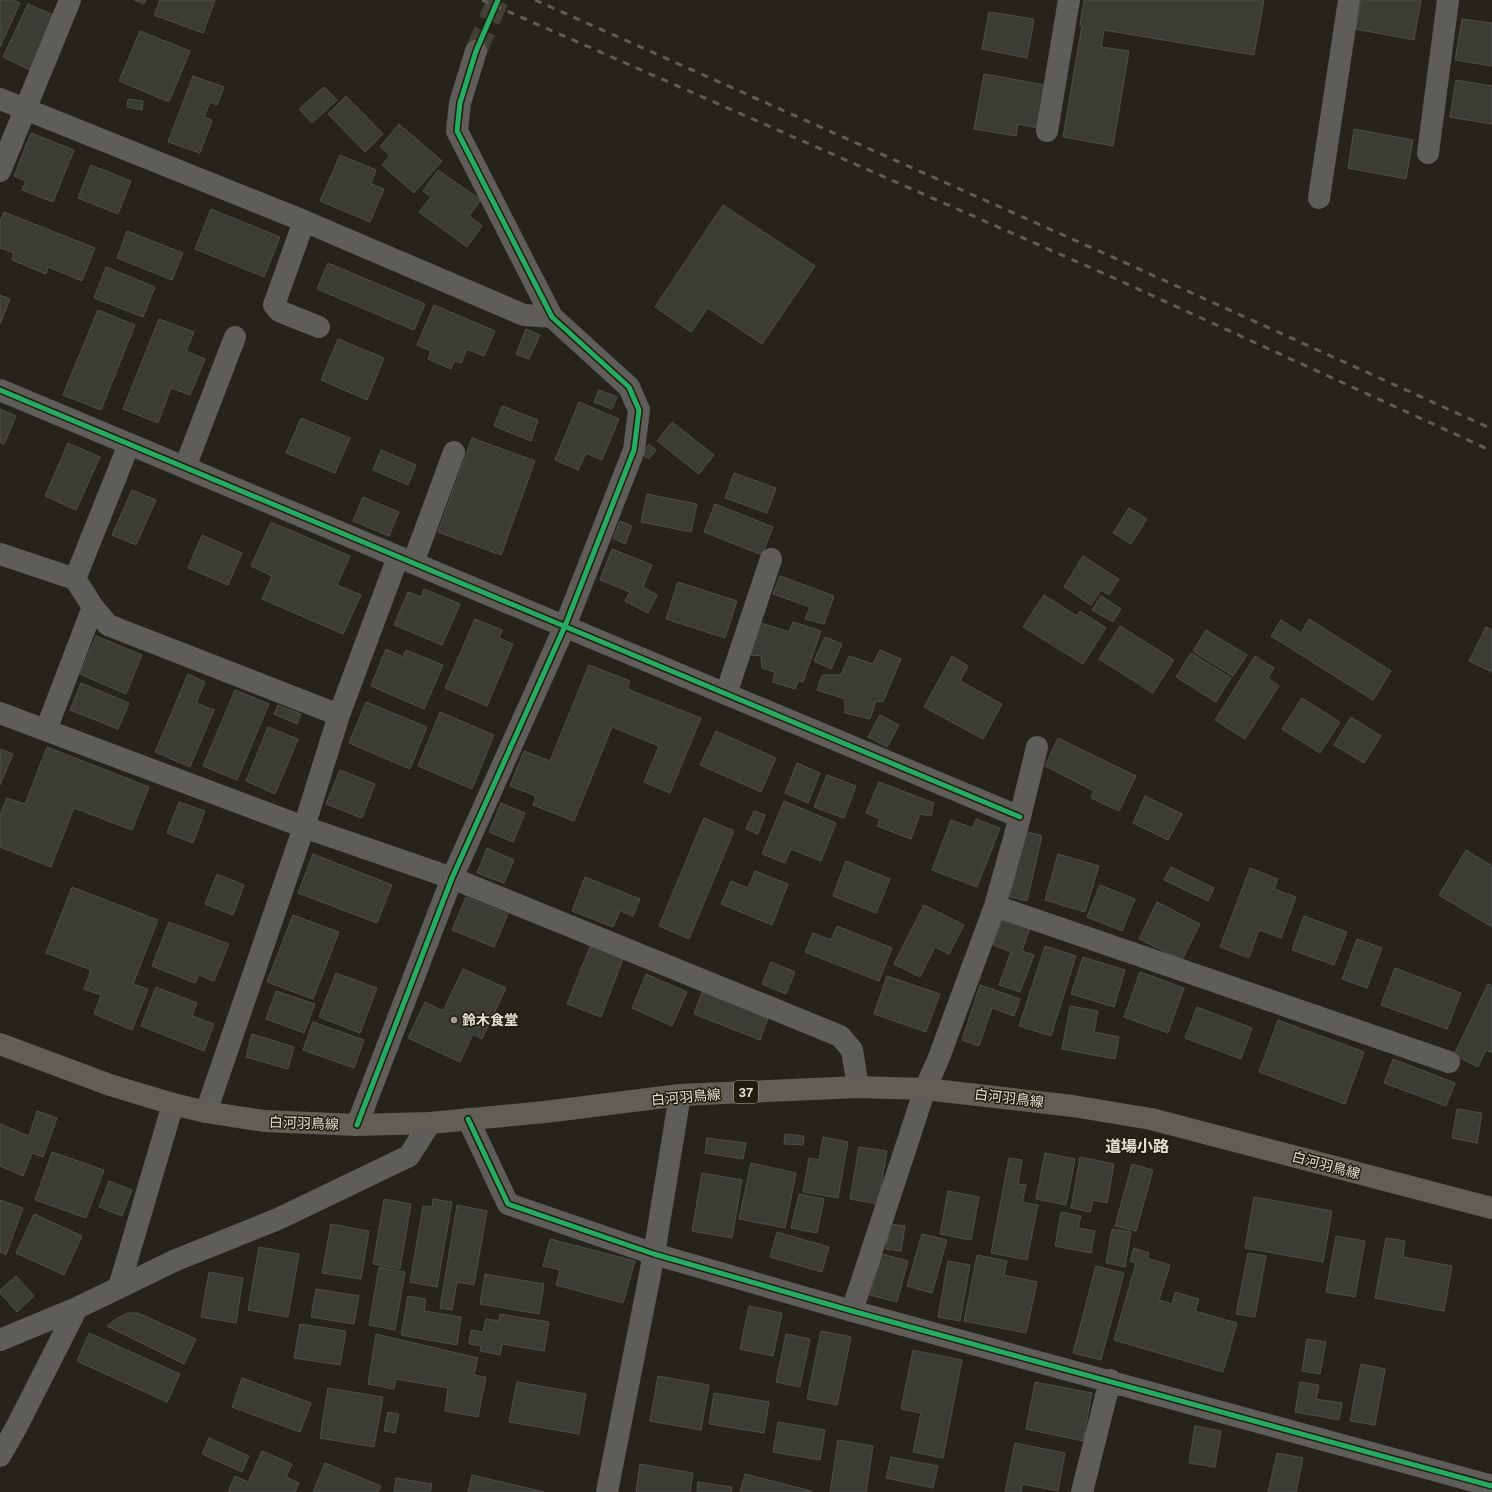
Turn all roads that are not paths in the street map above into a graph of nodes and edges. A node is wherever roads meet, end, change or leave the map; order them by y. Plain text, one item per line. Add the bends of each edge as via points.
1 (70, 0) edge
2 (1069, 0) edge
3 (1349, 0) edge
4 (1448, 0) edge
5 (476, 51) tunnel mouth
6 (0, 99) edge
7 (26, 110) junction
8 (1047, 131) dead end
9 (1428, 153) dead end
10 (0, 171) edge
11 (1319, 198) dead end
12 (304, 221) junction
13 (552, 317) junction
14 (319, 327) dead end
15 (235, 337) dead end
16 (0, 390) edge
17 (129, 444) junction
18 (454, 452) dead end
19 (185, 467) junction
20 (0, 554) edge
21 (771, 559) dead end
22 (406, 560) junction
23 (75, 579) junction
24 (93, 607) junction
25 (565, 626) junction
26 (726, 694) junction
27 (0, 713) edge
28 (339, 715) junction
29 (46, 730) junction
30 (1037, 747) dead end
31 (1020, 817) junction
32 (304, 827) junction
33 (452, 878) junction
34 (995, 906) junction
35 (0, 1044) edge
36 (1449, 1062) dead end
37 (858, 1086) junction
38 (925, 1089) junction
39 (680, 1095) junction
40 (173, 1104) junction
41 (206, 1112) junction
42 (468, 1120) junction
43 (430, 1123) junction
44 (357, 1125) junction
45 (1492, 1208) edge
46 (654, 1254) junction
47 (119, 1287) junction
48 (77, 1308) junction
49 (852, 1311) junction
50 (2, 1337) edge
51 (1110, 1380) junction
52 (0, 1456) edge
53 (1492, 1486) edge
54 (607, 1492) edge
55 (1082, 1492) edge

1 - 7 street
2 - 8 street
3 - 11 street
4 - 9 street
5 - 13 street via 460,103 457,131
6 - 7 street
7 - 10 street
7 - 12 street
12 - 13 street via 524,314
12 - 14 street via 274,305 279,311
13 - 25 street via 629,387 639,410 634,450
15 - 19 street
16 - 17 street
17 - 19 street
17 - 23 street
18 - 22 street
19 - 22 street
20 - 23 street
21 - 26 street
22 - 25 street
22 - 28 street
23 - 24 street
24 - 28 street via 108,625
24 - 29 street
25 - 26 street
25 - 33 street
26 - 31 street
27 - 29 street
28 - 32 street
29 - 32 street
30 - 31 street
31 - 34 street
32 - 33 street
32 - 41 street
33 - 37 street via 840,1036 852,1050
33 - 44 street
34 - 36 street
34 - 38 street
35 - 40 main road, 白河羽鳥線 / 37 via 110,1085
37 - 38 main road, 白河羽鳥線 / 37
37 - 39 main road, 白河羽鳥線 / 37
38 - 45 main road, 白河羽鳥線 / 37 via 1073,1106 1151,1119
38 - 49 street
39 - 42 main road, 白河羽鳥線 / 37
39 - 46 street
40 - 41 main road, 白河羽鳥線 / 37
40 - 47 street
41 - 44 main road, 白河羽鳥線 / 37 via 264,1121
42 - 43 main road, 白河羽鳥線 / 37
42 - 46 street via 508,1204
43 - 44 main road, 白河羽鳥線 / 37
43 - 47 street via 409,1156 278,1219 176,1260
46 - 49 street
46 - 54 street
47 - 48 street
48 - 50 street
48 - 52 street
49 - 51 street
51 - 53 street
51 - 55 street

